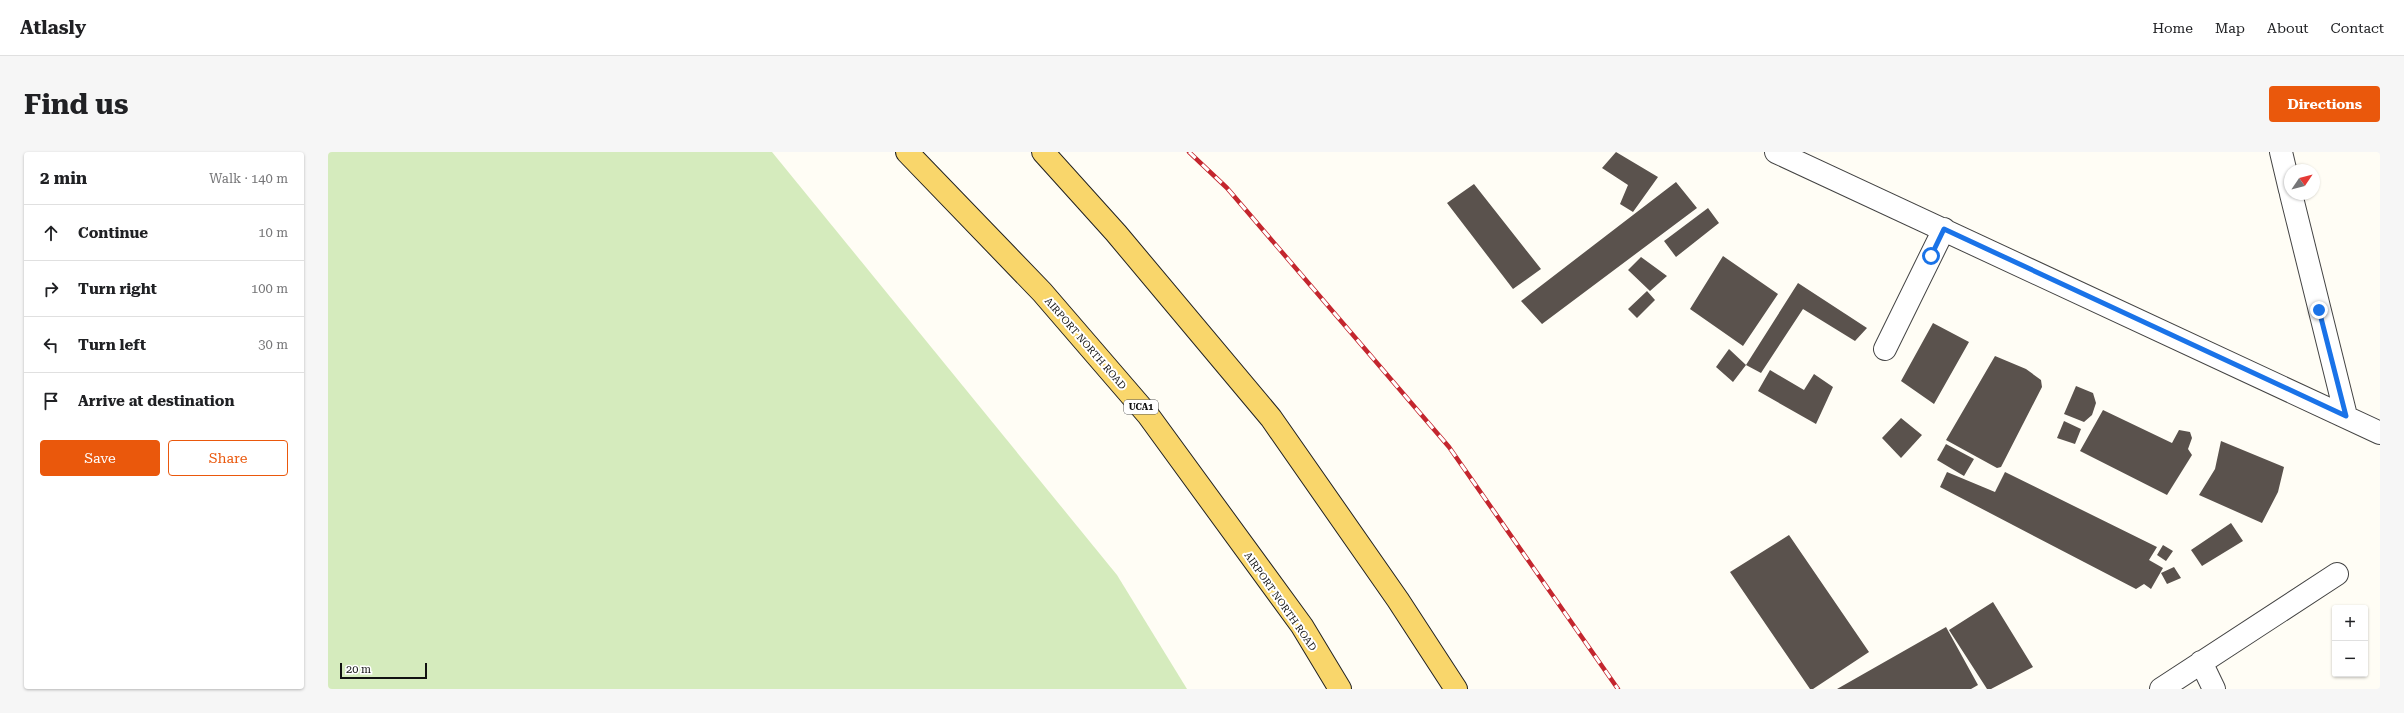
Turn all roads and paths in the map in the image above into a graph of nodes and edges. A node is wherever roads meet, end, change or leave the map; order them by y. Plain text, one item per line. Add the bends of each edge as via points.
1 (907, 152) edge
2 (1043, 152) edge
3 (1776, 152) edge
4 (2281, 152) edge
5 (2284, 165) edge
6 (2292, 200) edge
7 (1944, 229) junction
8 (1885, 350) dead end
9 (2346, 416) junction
10 (2380, 433) edge
11 (2337, 574) dead end
12 (2201, 662) junction
13 (1340, 689) edge
14 (1456, 689) edge
15 (2161, 689) edge
16 (2214, 689) edge

1 - 13 main road, AIRPORT NORTH ROAD / UCA1 via 1042,292 1148,415 1302,626
2 - 14 main road via 1116,233 1271,418 1398,600
3 - 7 street
4 - 5 street
6 - 9 street
7 - 8 street
7 - 9 street
9 - 10 street
11 - 12 street
12 - 15 street
12 - 16 street

